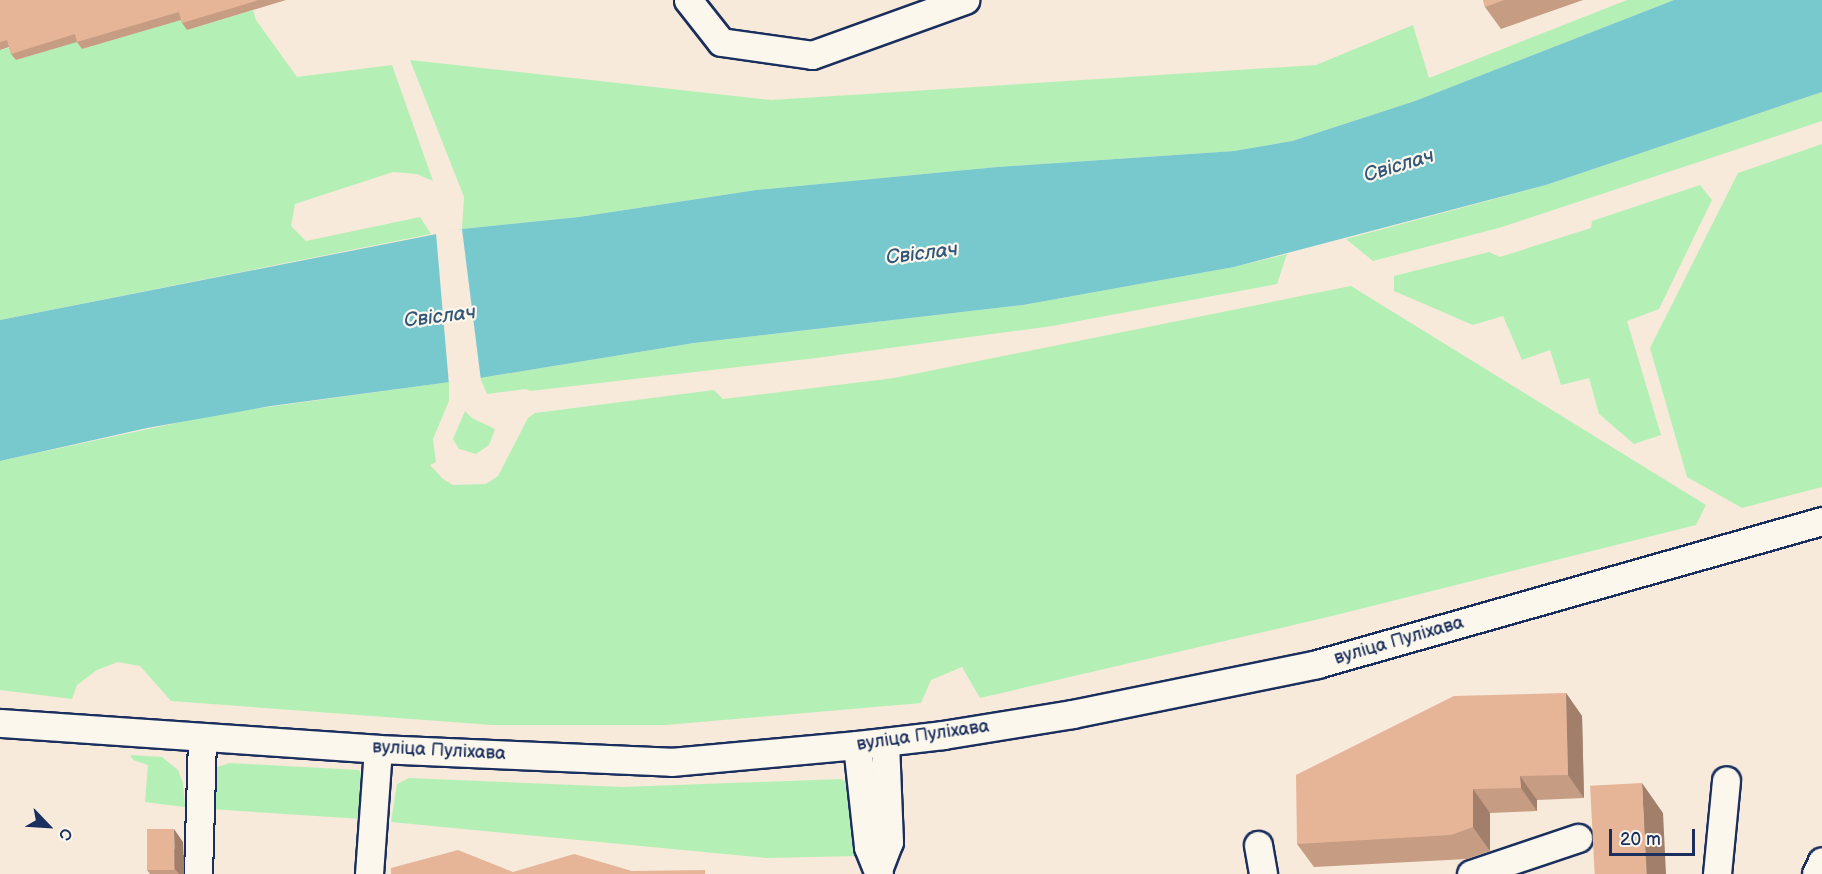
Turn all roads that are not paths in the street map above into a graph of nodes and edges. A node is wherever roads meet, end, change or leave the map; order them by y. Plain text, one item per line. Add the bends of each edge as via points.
1 (687, 0) edge
2 (965, 0) edge
3 (1822, 521) edge
4 (0, 723) edge
5 (202, 737) junction
6 (885, 742) junction
7 (857, 745) junction
8 (378, 749) junction
9 (1726, 780) dead end
10 (1578, 838) dead end
11 (1258, 845) dead end
12 (1822, 861) edge
13 (879, 872) edge
14 (198, 874) edge
15 (369, 874) edge
16 (1263, 874) edge
17 (1471, 874) edge
18 (1717, 874) edge
19 (1816, 874) edge

1 - 2 street via 721,42 812,55
3 - 6 street, вуліца Пуліхава via 1317,664 1072,714
4 - 5 street, вуліца Пуліхава
5 - 8 street, вуліца Пуліхава
5 - 14 street
6 - 7 street, вуліца Пуліхава
6 - 13 street via 889,842
7 - 8 street, вуліца Пуліхава via 671,762
7 - 13 street via 868,847
8 - 15 street
9 - 18 street
10 - 17 street
11 - 16 street
12 - 19 street

